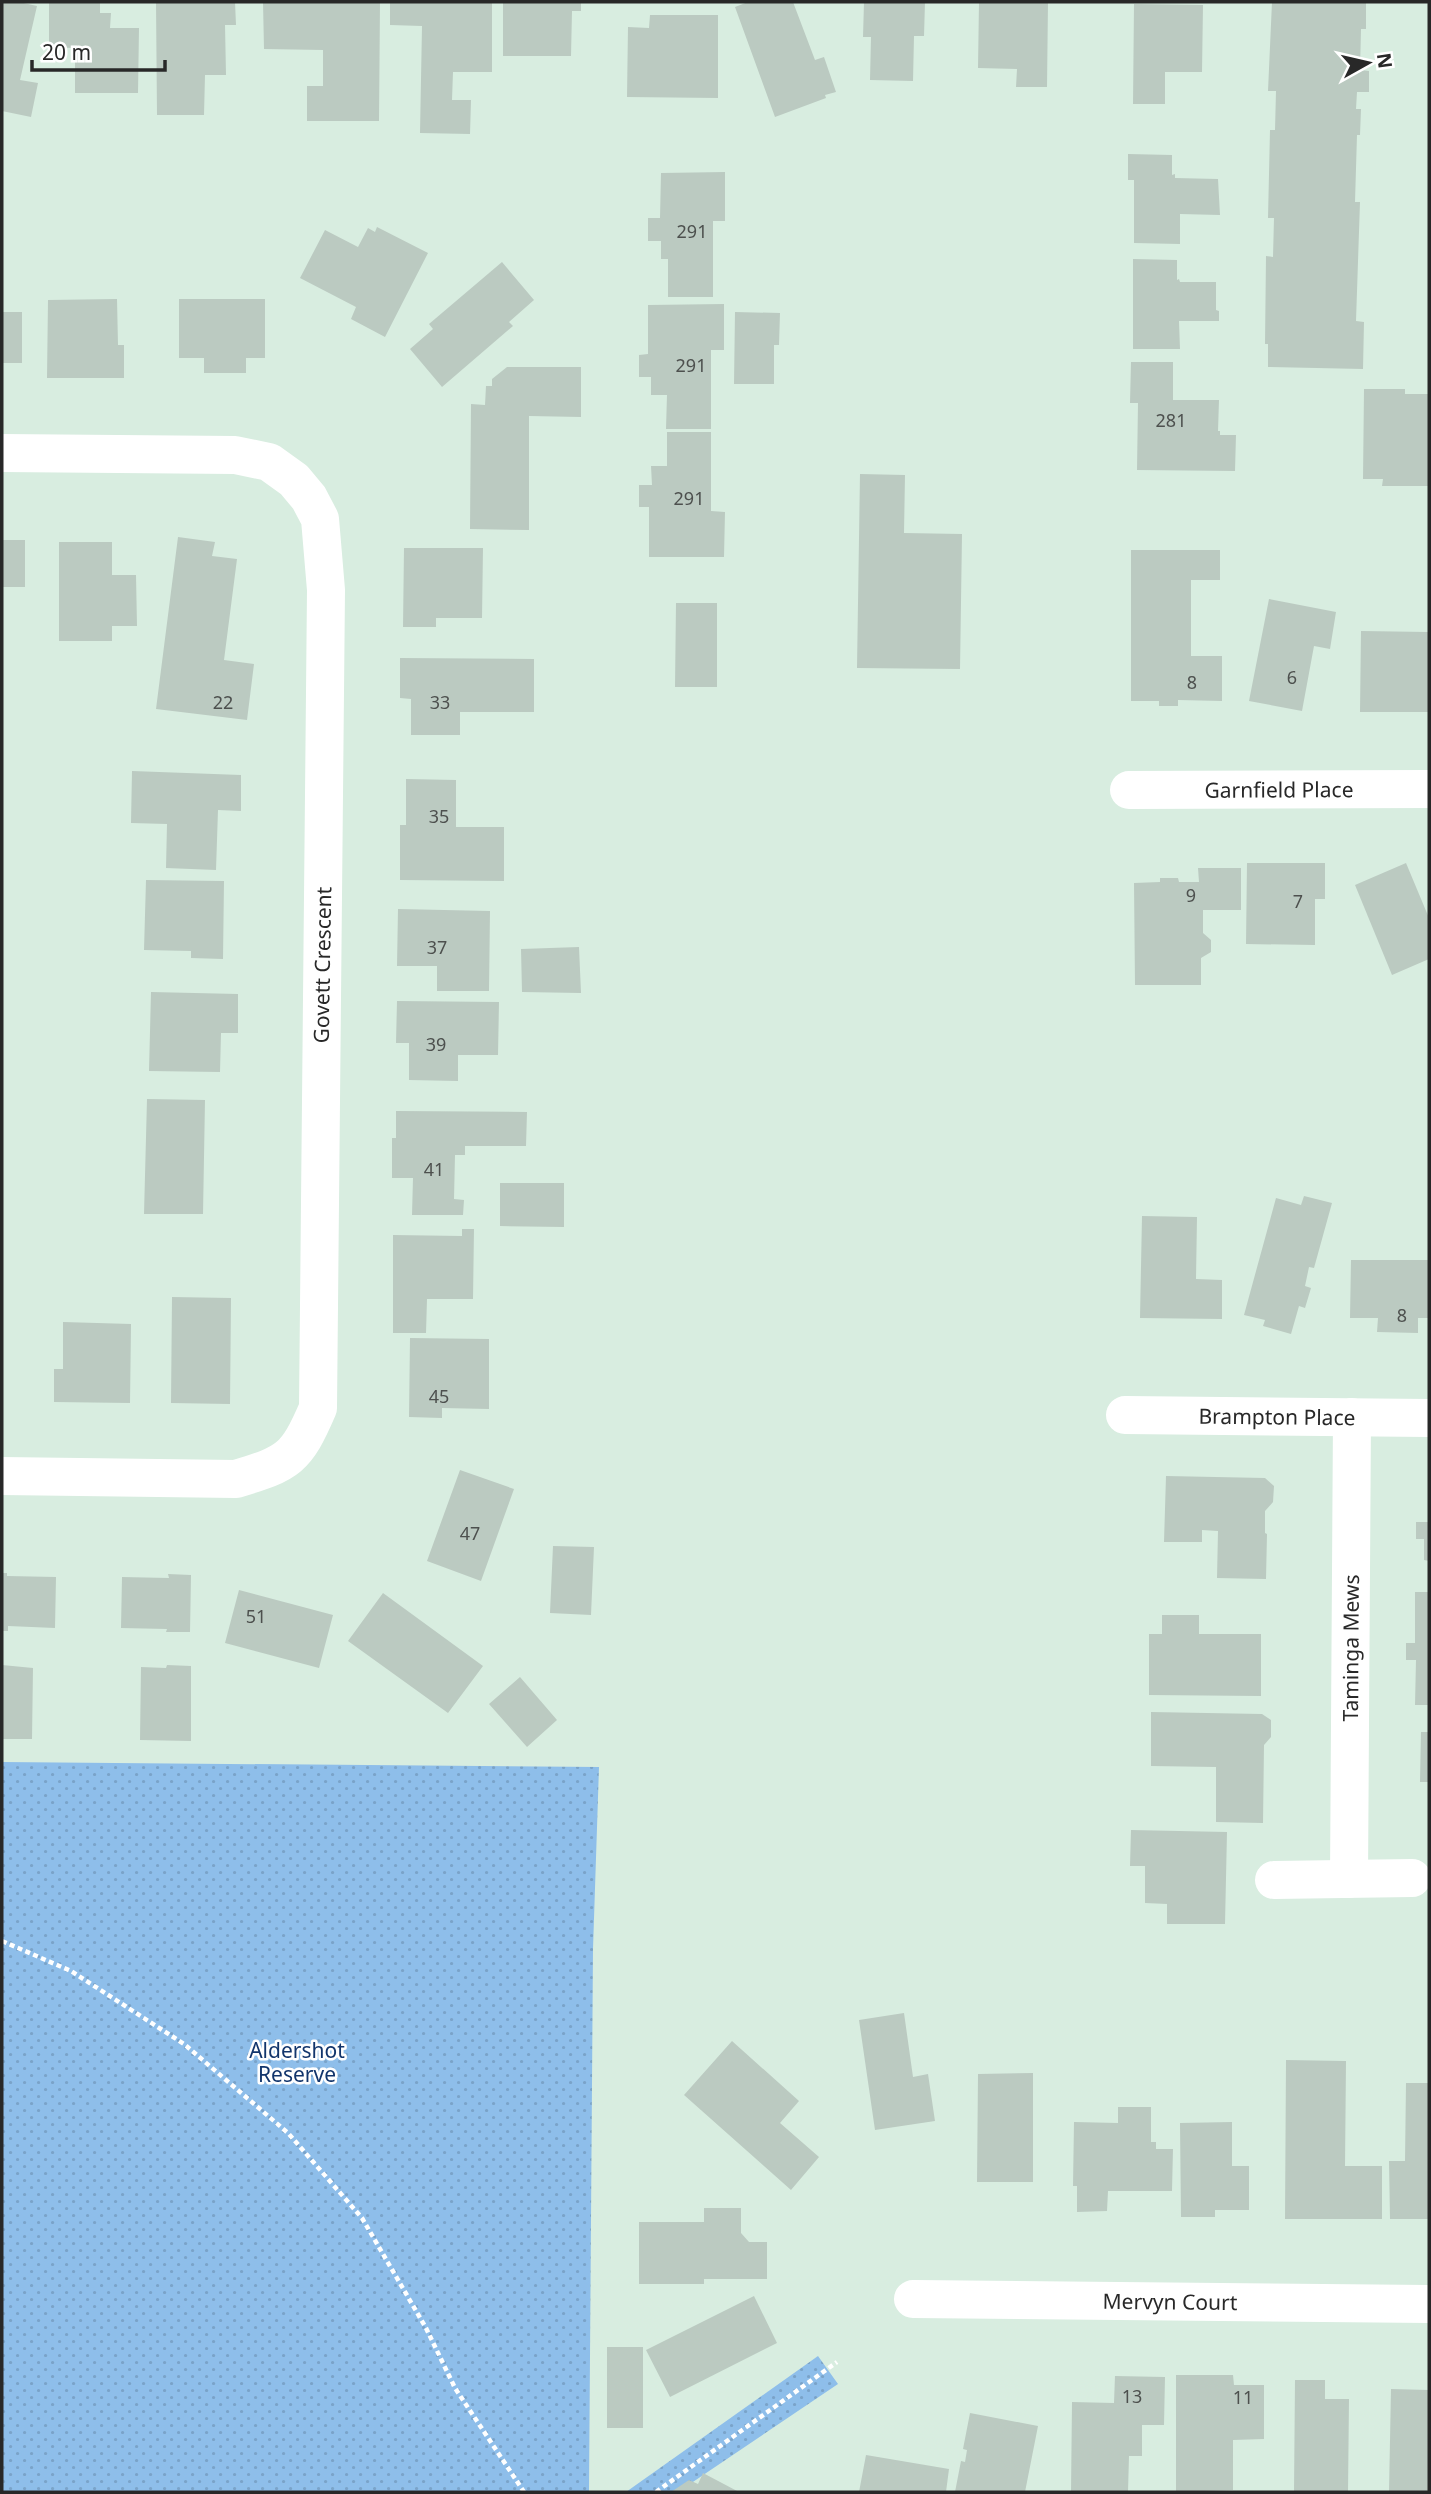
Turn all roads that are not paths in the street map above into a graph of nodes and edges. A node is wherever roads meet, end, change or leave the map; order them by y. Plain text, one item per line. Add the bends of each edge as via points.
1 (2, 453) edge
2 (1429, 789) edge
3 (1129, 790) dead end
4 (1125, 1415) dead end
5 (1352, 1417) junction
6 (1429, 1418) edge
7 (2, 1476) edge
8 (1412, 1878) dead end
9 (1349, 1879) junction
10 (1274, 1880) dead end
11 (913, 2299) dead end
12 (1429, 2304) edge

1 - 7 street, Govett Crescent via 235,455 269,462 294,480 320,519 326,590 318,1408 304,1441 290,1457 236,1479
2 - 3 street, Garnfield Place
4 - 5 street, Brampton Place
5 - 6 street, Brampton Place
5 - 9 street, Taminga Mews
8 - 9 street
9 - 10 street
11 - 12 street, Mervyn Court

